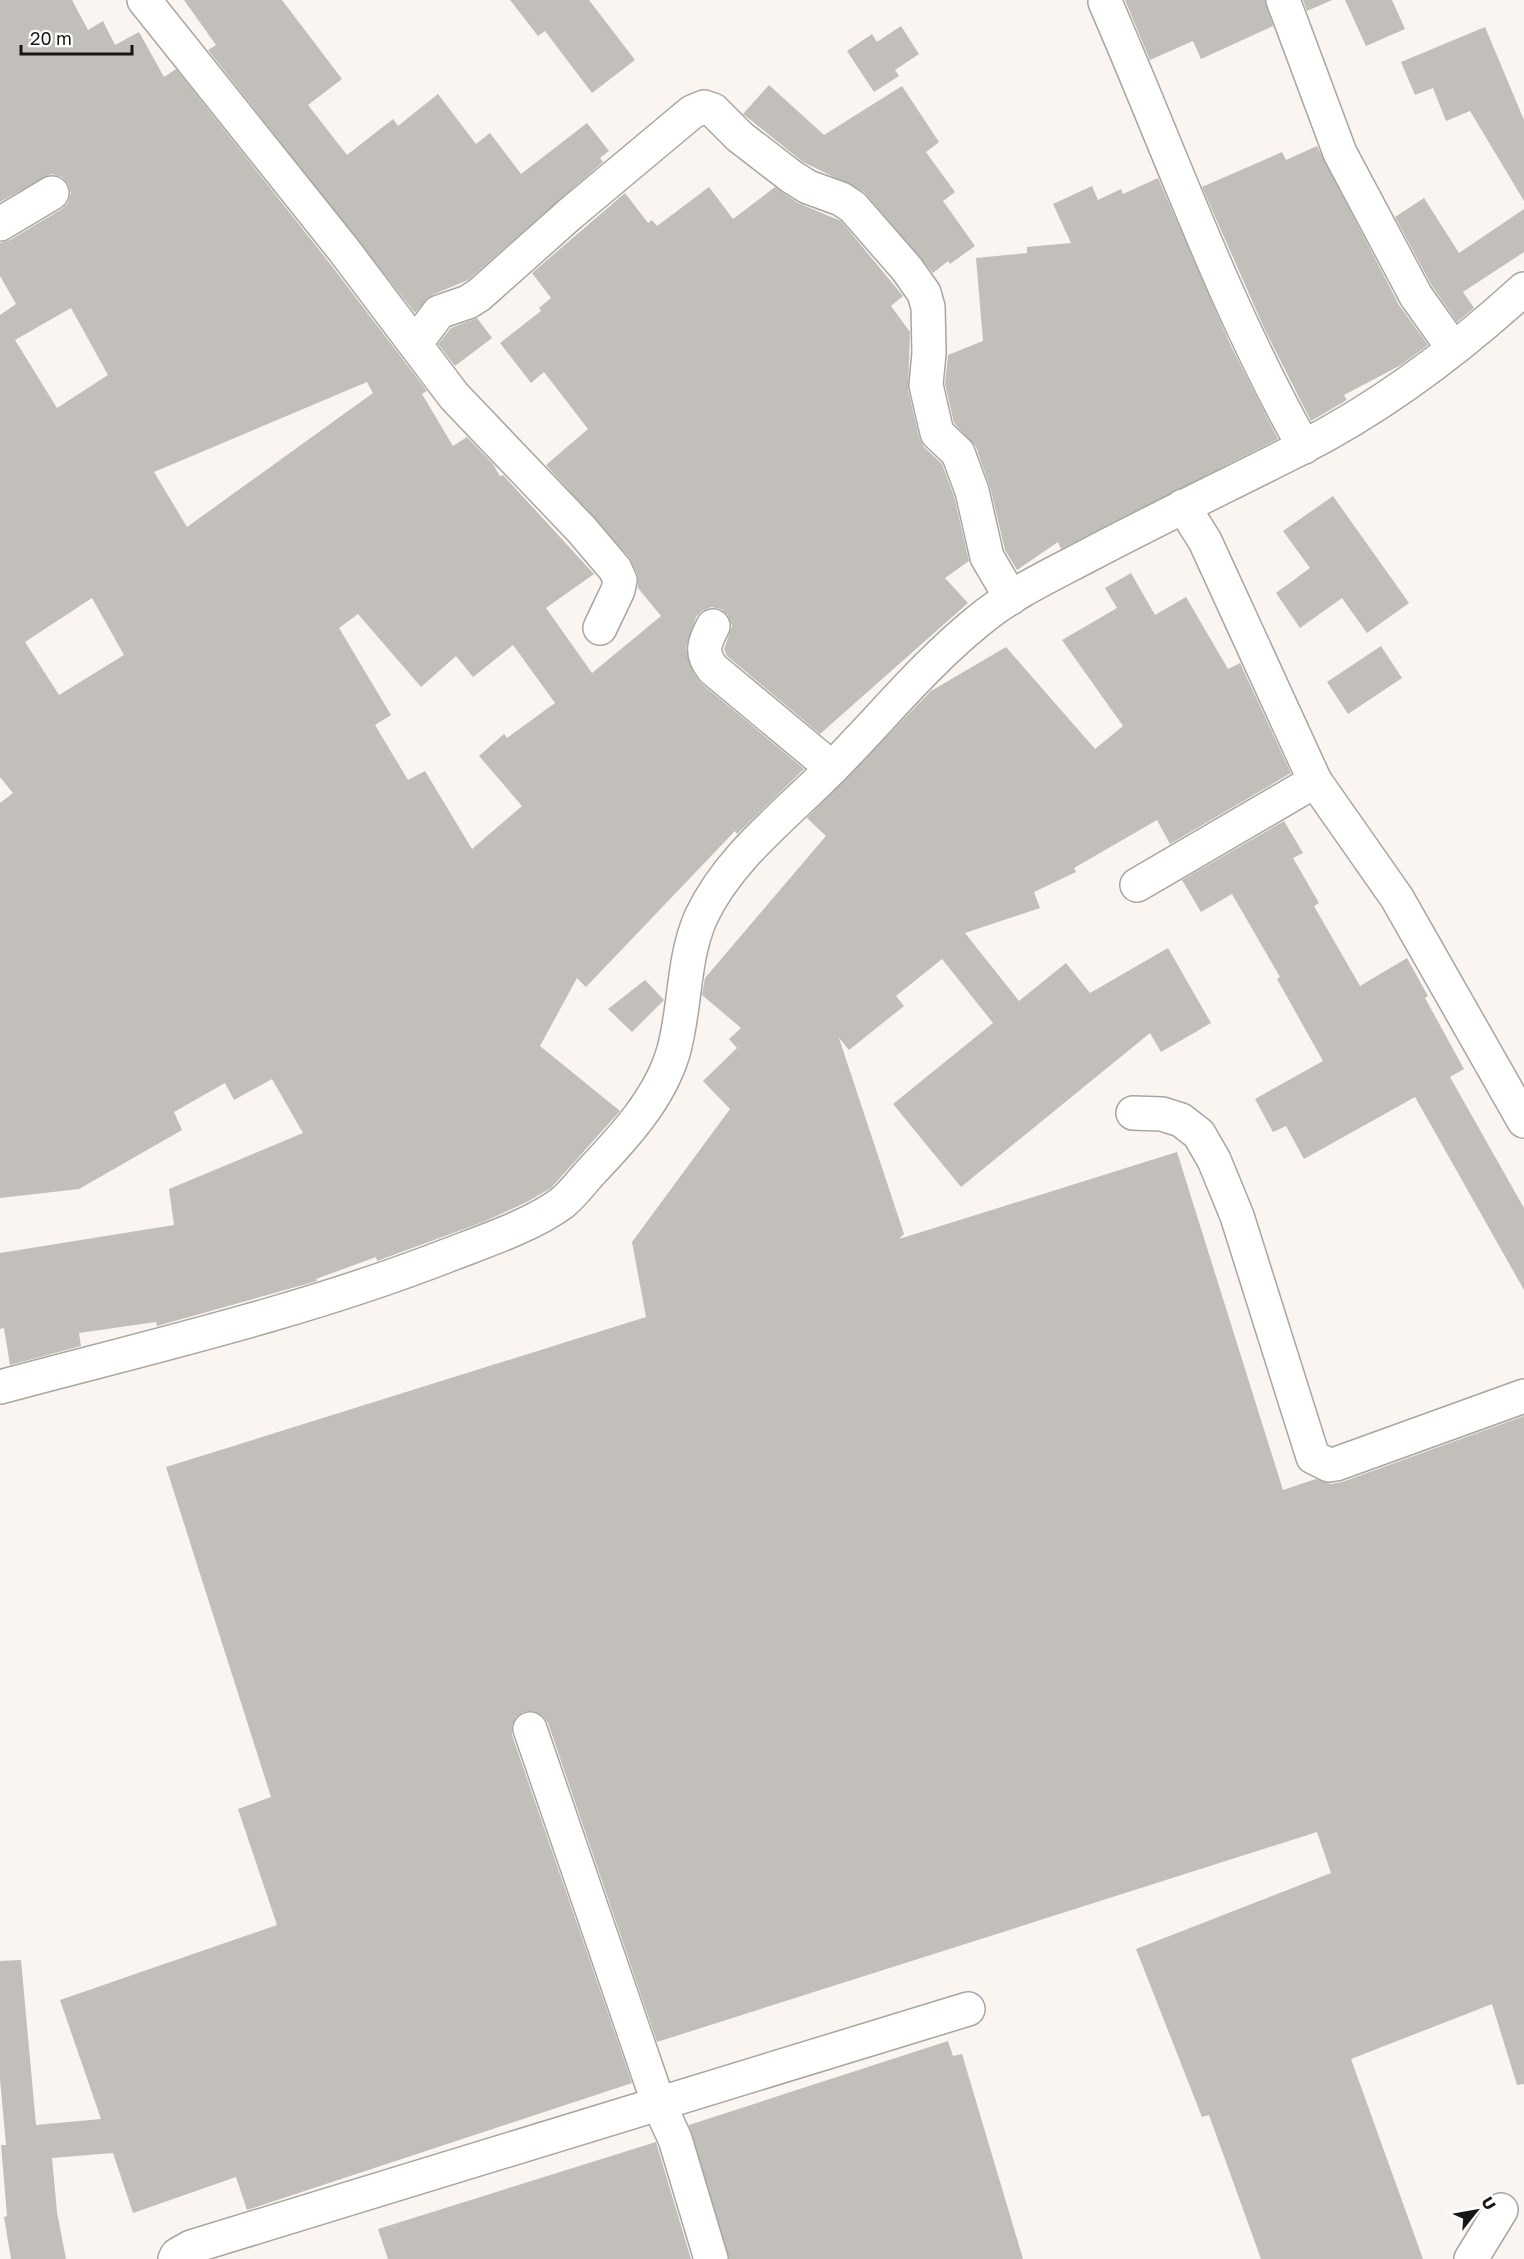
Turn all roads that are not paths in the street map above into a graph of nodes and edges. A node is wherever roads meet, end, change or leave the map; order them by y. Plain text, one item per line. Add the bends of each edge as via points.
1 (144, 0) edge
2 (1283, 0) edge
3 (1105, 2) dead end
4 (52, 193) dead end
5 (0, 224) edge
6 (1524, 289) edge
7 (415, 344) junction
8 (1453, 348) junction
9 (1304, 447) junction
10 (1193, 520) junction
11 (1011, 598) junction
12 (713, 626) dead end
13 (600, 628) dead end
14 (832, 768) junction
15 (1315, 781) junction
16 (1137, 885) dead end
17 (1133, 1113) dead end
18 (1524, 1121) edge
19 (0, 1387) edge
20 (1524, 1396) edge
21 (530, 1729) dead end
22 (968, 2009) dead end
23 (658, 2102) junction
24 (1501, 2210) dead end
25 (175, 2259) edge
26 (711, 2259) edge
27 (1471, 2259) edge

1 - 7 street
2 - 8 street via 1340,153 1416,296
3 - 9 street via 1224,286
4 - 5 street
6 - 8 street
7 - 11 street via 436,314 479,295 692,112 704,107 713,110 792,177 853,207 924,293 928,307 926,385 937,433 958,453 972,491 987,557
7 - 13 street via 454,396 615,569 620,580 618,590
8 - 9 street via 1402,386
9 - 10 street
10 - 11 street
10 - 15 street
11 - 14 street via 940,653
12 - 14 street via 703,653 712,669
14 - 19 street via 741,859 717,890 700,919 672,1054 649,1103 563,1202 505,1233 398,1275
15 - 16 street
15 - 18 street via 1397,898
17 - 20 street via 1162,1114 1181,1120 1199,1134 1214,1160 1237,1216 1313,1457 1336,1464
21 - 23 street
22 - 23 street
23 - 25 street via 191,2247
23 - 26 street via 675,2139
24 - 27 street

